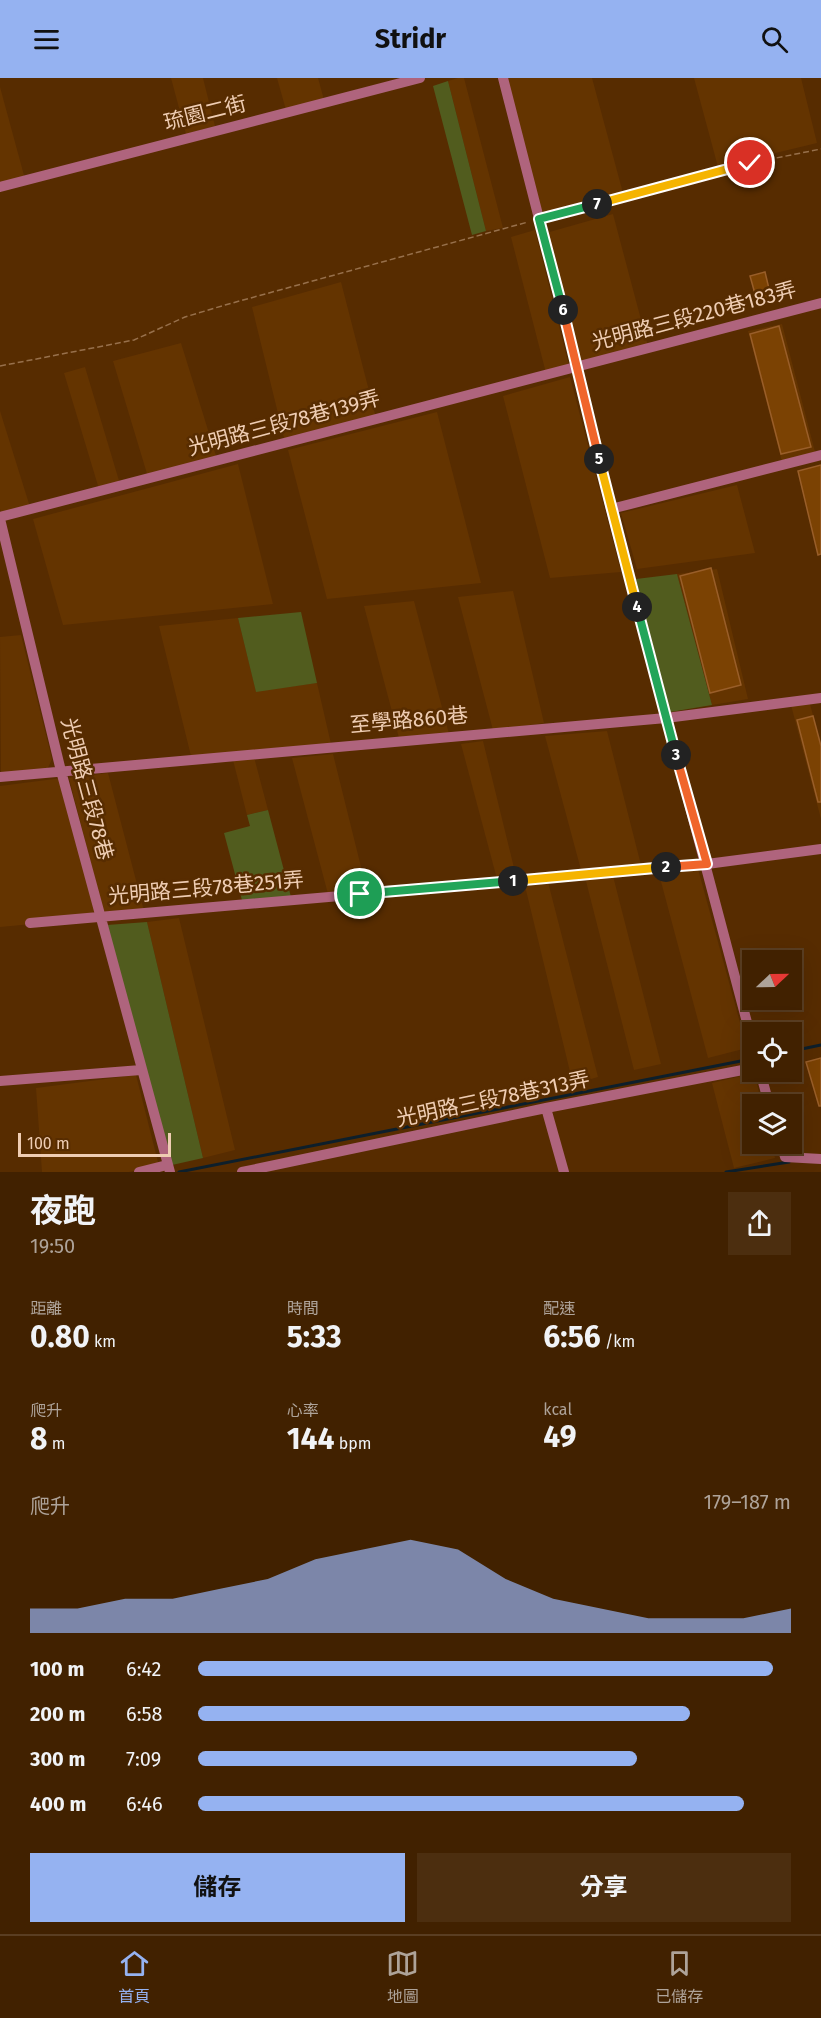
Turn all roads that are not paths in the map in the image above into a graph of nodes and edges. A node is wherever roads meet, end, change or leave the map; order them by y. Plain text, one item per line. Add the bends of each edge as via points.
1 (420, 78) edge
2 (502, 78) edge
3 (0, 187) edge
4 (821, 303) edge
5 (577, 366) junction
6 (821, 455) edge
7 (611, 509) junction
8 (0, 518) edge
9 (821, 698) edge
10 (666, 718) junction
11 (61, 771) junction
12 (0, 777) edge
13 (821, 849) edge
14 (707, 864) junction
15 (101, 917) junction
16 (30, 923) dead end
17 (747, 1022) edge
18 (141, 1070) junction
19 (742, 1070) edge
20 (0, 1081) edge
21 (546, 1108) junction
22 (784, 1154) edge
23 (821, 1159) edge
24 (169, 1169) edge
25 (139, 1172) edge
26 (242, 1172) edge
27 (564, 1172) edge

1 - 3 street, 琉園二街
2 - 5 street
4 - 5 street, 光明路三段220巷183弄
5 - 7 street
5 - 8 street, 光明路三段78巷139弄
6 - 7 street
7 - 10 street
8 - 11 street, 光明路三段78巷
9 - 10 street, 至學路860巷
10 - 11 street, 至學路860巷
10 - 14 street
11 - 12 street, 至學路860巷
11 - 15 street, 光明路三段78巷
13 - 14 street, 光明路三段78巷251弄
14 - 15 street, 光明路三段78巷251弄
14 - 17 street
15 - 16 street, 光明路三段78巷251弄
15 - 18 street, 光明路三段78巷
18 - 20 street
18 - 24 street, 光明路三段78巷
19 - 21 street, 光明路三段78巷313弄
21 - 26 street, 光明路三段78巷313弄
21 - 27 street
22 - 23 street
24 - 25 street

